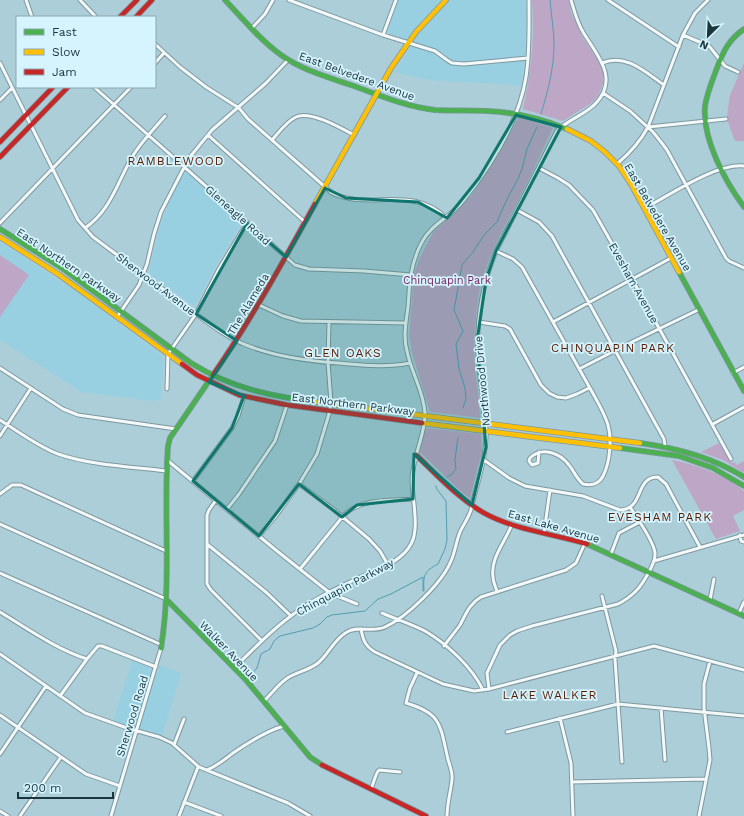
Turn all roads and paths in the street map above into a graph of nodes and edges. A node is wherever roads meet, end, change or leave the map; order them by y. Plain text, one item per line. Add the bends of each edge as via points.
1 (26, 0) edge
2 (80, 0) edge
3 (137, 0) edge
4 (152, 0) edge
5 (225, 0) edge
6 (273, 0) edge
7 (288, 0) edge
8 (396, 0) edge
9 (446, 0) edge
10 (529, 0) edge
11 (571, 0) edge
12 (608, 0) edge
13 (708, 0) edge
14 (32, 16) edge
15 (95, 16) edge
16 (123, 16) edge
17 (137, 16) edge
18 (252, 28) junction
19 (744, 29) edge
20 (383, 35) junction
21 (683, 35) junction
22 (407, 43) junction
23 (156, 45) edge
24 (679, 47) junction
25 (164, 53) junction
26 (528, 58) junction
27 (288, 60) junction
28 (720, 60) junction
29 (156, 61) edge
30 (0, 63) edge
31 (602, 63) junction
32 (738, 72) dead end
33 (664, 85) junction
34 (12, 88) junction
35 (52, 88) edge
36 (67, 88) edge
37 (95, 88) edge
38 (130, 88) edge
39 (603, 93) junction
40 (377, 95) junction
41 (0, 100) edge
42 (113, 106) junction
43 (239, 108) junction
44 (516, 114) junction
45 (26, 116) junction
46 (165, 116) dead end
47 (726, 119) dead end
48 (705, 121) junction
49 (30, 125) junction
50 (560, 127) junction
51 (648, 127) junction
52 (149, 135) junction
53 (208, 135) junction
54 (354, 135) junction
55 (1, 139) edge
56 (272, 140) junction
57 (0, 157) edge
58 (617, 164) junction
59 (184, 166) junction
60 (744, 166) edge
61 (539, 168) junction
62 (52, 169) junction
63 (722, 170) junction
64 (686, 185) junction
65 (325, 188) junction
66 (744, 207) edge
67 (645, 208) junction
68 (517, 210) junction
69 (446, 218) junction
70 (247, 222) junction
71 (305, 222) junction
72 (0, 223) edge
73 (0, 228) edge
74 (85, 228) junction
75 (0, 237) edge
76 (496, 251) junction
77 (286, 257) junction
78 (671, 258) junction
79 (744, 268) edge
80 (143, 274) junction
81 (411, 275) junction
82 (632, 279) junction
83 (589, 302) junction
84 (259, 305) junction
85 (700, 309) junction
86 (121, 311) junction
87 (196, 314) junction
88 (116, 318) junction
89 (329, 322) junction
90 (479, 322) junction
91 (553, 322) junction
92 (406, 323) junction
93 (660, 329) junction
94 (237, 341) junction
95 (172, 348) junction
96 (616, 350) junction
97 (168, 354) junction
98 (328, 362) junction
99 (410, 363) junction
100 (744, 367) edge
101 (0, 368) edge
102 (579, 369) junction
103 (733, 373) junction
104 (213, 376) junction
105 (209, 382) junction
106 (31, 388) junction
107 (589, 388) junction
108 (167, 389) dead end
109 (744, 391) edge
110 (244, 396) junction
111 (331, 403) junction
112 (287, 405) junction
113 (744, 407) edge
114 (330, 410) junction
115 (425, 415) junction
116 (0, 420) edge
117 (424, 423) junction
118 (485, 423) junction
119 (713, 424) junction
120 (8, 425) junction
121 (176, 429) junction
122 (486, 430) junction
123 (0, 436) edge
124 (610, 439) junction
125 (665, 446) junction
126 (610, 447) junction
127 (539, 452) dead end
128 (416, 455) junction
129 (731, 459) dead end
130 (167, 460) junction
131 (484, 460) junction
132 (166, 471) junction
133 (744, 477) edge
134 (193, 481) junction
135 (298, 484) junction
136 (744, 486) edge
137 (550, 490) junction
138 (0, 494) edge
139 (413, 498) junction
140 (216, 500) junction
141 (472, 505) junction
142 (630, 507) junction
143 (227, 509) junction
144 (342, 517) junction
145 (640, 522) junction
146 (0, 524) edge
147 (512, 524) junction
148 (544, 533) junction
149 (744, 534) edge
150 (259, 536) junction
151 (740, 536) junction
152 (584, 542) junction
153 (744, 542) edge
154 (207, 544) junction
155 (700, 547) junction
156 (166, 550) junction
157 (611, 554) junction
158 (654, 561) junction
159 (388, 565) junction
160 (300, 569) junction
161 (649, 571) junction
162 (0, 573) edge
163 (714, 579) dead end
164 (497, 592) junction
165 (330, 593) junction
166 (602, 596) dead end
167 (166, 599) junction
168 (710, 600) junction
169 (744, 602) edge
170 (357, 604) dead end
171 (604, 608) junction
172 (0, 612) edge
173 (382, 613) dead end
174 (739, 613) junction
175 (291, 616) junction
176 (744, 616) edge
177 (397, 620) junction
178 (361, 629) junction
179 (262, 641) junction
180 (444, 646) junction
181 (161, 647) junction
182 (0, 654) edge
183 (615, 655) junction
184 (87, 659) junction
185 (710, 661) junction
186 (156, 667) junction
187 (234, 668) junction
188 (744, 670) edge
189 (417, 673) junction
190 (46, 686) junction
191 (489, 689) junction
192 (483, 690) junction
193 (60, 696) junction
194 (264, 701) junction
195 (618, 704) junction
196 (661, 708) junction
197 (704, 712) junction
198 (0, 715) edge
199 (744, 716) edge
200 (560, 718) junction
201 (184, 719) dead end
202 (284, 726) junction
203 (18, 728) junction
204 (136, 731) junction
205 (507, 732) dead end
206 (174, 745) junction
207 (0, 754) edge
208 (61, 757) junction
209 (665, 760) dead end
210 (622, 762) dead end
211 (215, 766) junction
212 (198, 767) junction
213 (207, 770) junction
214 (400, 772) dead end
215 (216, 774) junction
216 (706, 779) junction
217 (572, 782) junction
218 (120, 786) junction
219 (371, 789) junction
220 (184, 802) junction
221 (0, 811) edge
222 (8, 816) edge
223 (20, 816) edge
224 (111, 816) edge
225 (179, 816) edge
226 (221, 816) edge
227 (310, 816) edge
228 (426, 816) edge
229 (447, 816) edge
230 (573, 816) edge
231 (699, 816) edge

1 - 14 street
2 - 15 street
3 - 16 main road
4 - 17 main road
5 - 18 main road, East Belvedere Avenue
6 - 18 street
7 - 20 street
8 - 20 street
9 - 22 main road, The Alameda
10 - 26 street, Chinquapin Parkway
11 - 31 street via 581,28
12 - 24 street
13 - 21 street via 695,13
18 - 27 main road, East Belvedere Avenue
19 - 28 main road via 728,44
20 - 22 street
21 - 24 street
21 - 28 street via 709,46
22 - 26 street via 435,51 455,64
22 - 40 main road, The Alameda
23 - 25 street
24 - 33 street
25 - 29 street
25 - 43 street via 196,80
26 - 44 street, Chinquapin Parkway via 525,85
27 - 40 main road, East Belvedere Avenue
27 - 43 street
28 - 32 street
28 - 48 main road via 708,92
30 - 34 street, Sherwood Avenue
31 - 33 street via 626,61
31 - 39 street via 606,77
33 - 51 street
34 - 41 street
34 - 45 street, Sherwood Avenue
35 - 45 main road
36 - 49 main road
37 - 42 street, Gleneagle Road
38 - 42 street
39 - 50 street, Northwood Drive via 595,104
39 - 51 street via 630,110
40 - 44 main road, East Belvedere Avenue via 426,109
40 - 54 main road, The Alameda
42 - 52 street, Gleneagle Road
42 - 62 street
43 - 53 street
43 - 56 street
44 - 50 main road, East Belvedere Avenue
44 - 69 street, Chinquapin Parkway via 505,138 479,178 457,208
45 - 49 street, Sherwood Avenue
45 - 55 main road
46 - 52 street
47 - 48 street
48 - 51 street
48 - 63 main road
49 - 57 main road
49 - 62 street, Sherwood Avenue
50 - 58 main road, East Belvedere Avenue via 593,144
50 - 61 street, Northwood Drive
51 - 58 street via 632,151
51 - 64 street via 667,150
52 - 59 street, Gleneagle Road
52 - 74 street via 132,157 108,206
53 - 59 street
53 - 71 street
54 - 56 street via 315,117 304,115 297,116
54 - 65 main road, The Alameda
56 - 65 street
58 - 67 main road, East Belvedere Avenue
59 - 70 street, Gleneagle Road
59 - 80 street via 158,220
60 - 63 street
61 - 68 street, Northwood Drive
61 - 82 street, Evesham Avenue via 565,182 590,206
62 - 72 street
62 - 74 street, Sherwood Avenue via 73,211
63 - 64 street
63 - 66 main road
64 - 67 street
64 - 79 street via 726,258
65 - 69 street via 346,198 404,199 418,202 438,211
65 - 71 main road, The Alameda
67 - 78 main road, East Belvedere Avenue
68 - 76 street, Northwood Drive
68 - 83 street via 539,222 549,232
69 - 81 street, Chinquapin Parkway via 430,230 425,238
70 - 77 street, Gleneagle Road
70 - 87 street
71 - 77 main road, The Alameda
73 - 86 main road, East Northern Parkway via 62,268
74 - 80 street, Sherwood Avenue via 93,237
75 - 88 main road, East Northern Parkway via 58,274
76 - 90 street, Northwood Drive via 486,280
76 - 91 street via 520,265
77 - 81 street, Gleneagle Road via 295,265 309,269
77 - 84 main road, The Alameda
78 - 82 street
78 - 85 main road, East Belvedere Avenue
80 - 86 street
80 - 87 street, Sherwood Avenue
81 - 92 street, Chinquapin Parkway
82 - 83 street
82 - 93 street, Evesham Avenue
83 - 91 street
83 - 96 street
84 - 89 street via 292,320
84 - 94 main road, The Alameda
85 - 93 street
85 - 103 main road, East Belvedere Avenue
86 - 88 street
86 - 95 main road, East Northern Parkway
87 - 94 street, Sherwood Avenue
87 - 95 street
88 - 97 main road, East Northern Parkway
89 - 92 street
89 - 98 street
90 - 107 street via 510,329 541,385 549,393 566,398
90 - 118 street, Northwood Drive via 478,347
91 - 102 street
92 - 99 street, Chinquapin Parkway via 405,342
93 - 96 street
93 - 119 street, Evesham Avenue
94 - 98 street, Sherwood Avenue via 278,356
94 - 104 main road, The Alameda
95 - 97 street
95 - 104 main road, East Northern Parkway
96 - 102 street
96 - 125 street via 664,439
97 - 105 main road, East Northern Parkway
97 - 108 street
98 - 99 street, Sherwood Avenue via 381,366
98 - 111 street
99 - 115 street, Chinquapin Parkway via 422,396
100 - 103 street
101 - 106 street
102 - 107 street
103 - 109 main road, East Belvedere Avenue
104 - 105 main road, The Alameda
104 - 111 main road, East Northern Parkway via 255,392
105 - 110 main road, East Northern Parkway
105 - 121 main road, The Alameda
106 - 120 street
106 - 121 street via 78,415
107 - 124 street via 607,421
110 - 112 main road, East Northern Parkway
110 - 134 street via 232,428
111 - 114 street
111 - 115 main road, East Northern Parkway
112 - 114 main road, East Northern Parkway
112 - 143 street via 276,441
113 - 119 street
114 - 117 main road, East Northern Parkway
114 - 135 street via 315,459
115 - 117 street, Chinquapin Parkway
115 - 118 main road, East Northern Parkway
116 - 120 street
117 - 122 main road, East Northern Parkway
117 - 128 street, Chinquapin Parkway
118 - 122 street, Northwood Drive
118 - 124 main road, East Northern Parkway
119 - 129 street, Evesham Avenue
120 - 123 street
120 - 132 street via 63,455 94,462
121 - 130 main road, The Alameda via 168,443
122 - 126 main road, East Northern Parkway
122 - 131 street, Northwood Drive
124 - 125 main road, East Northern Parkway
124 - 126 street
125 - 133 main road, East Northern Parkway via 708,458
126 - 127 street via 604,474 598,482 589,485 579,481 570,465 562,458 545,451
126 - 136 main road, East Northern Parkway via 691,460 718,470
128 - 139 street, Chinquapin Parkway via 412,473
128 - 141 main road, East Lake Avenue via 455,493
130 - 132 main road, The Alameda
130 - 134 street
131 - 137 street via 521,484
131 - 141 street, Northwood Drive
132 - 156 main road, The Alameda
134 - 140 street
135 - 144 street
135 - 150 street
137 - 142 street via 587,497 618,510
137 - 148 street
138 - 156 street via 14,485 26,487
139 - 144 street via 357,505
139 - 159 street, Chinquapin Parkway via 413,540 410,547
140 - 143 street
140 - 154 street via 207,513
141 - 147 main road, East Lake Avenue
141 - 177 street, Northwood Drive via 472,511 460,532 448,566 424,598
142 - 145 street
142 - 155 street via 646,481 651,477 659,477 666,484
143 - 150 street
144 - 159 street via 374,543
144 - 160 street
145 - 157 street via 619,533
145 - 158 street via 654,549
146 - 167 street, Walker Avenue
147 - 148 main road, East Lake Avenue
147 - 164 street via 494,561 493,577
148 - 152 main road, East Lake Avenue
149 - 151 street
150 - 160 street
151 - 153 street
151 - 155 street
152 - 157 main road, East Lake Avenue
152 - 164 street via 579,559 571,568
154 - 175 street
154 - 179 street via 206,582
155 - 158 street
156 - 167 main road, The Alameda
157 - 161 main road, East Lake Avenue
158 - 161 street
159 - 165 street, Chinquapin Parkway
160 - 165 street
161 - 168 main road, East Lake Avenue
161 - 171 street via 638,590 629,598
162 - 181 street
163 - 168 street
164 - 180 street via 472,603
165 - 170 street
165 - 175 street, Chinquapin Parkway
166 - 171 street
167 - 181 main road, The Alameda
167 - 187 main road, Walker Avenue
168 - 174 main road, East Lake Avenue
169 - 174 street
171 - 183 street
171 - 191 street via 522,629 508,637 500,645 487,673
172 - 184 street via 26,629
173 - 177 street
174 - 176 main road, East Lake Avenue
175 - 179 street, Chinquapin Parkway
177 - 178 street, Northwood Drive via 376,630
177 - 180 street via 424,631
178 - 189 street via 364,642 370,649
178 - 194 street, Northwood Drive via 346,632 318,662 286,679
179 - 187 street, Chinquapin Parkway
180 - 192 street via 465,662
181 - 186 street, Sherwood Road
182 - 190 street
183 - 185 street via 654,646
183 - 191 street
183 - 195 street
184 - 186 street via 96,647 102,646
184 - 193 street
185 - 188 street
185 - 197 street via 704,684
186 - 204 street, Sherwood Road
187 - 194 main road, Walker Avenue
189 - 192 street via 450,686 474,691
189 - 229 street via 406,703 428,711 439,726 452,778
190 - 193 street
190 - 203 street
191 - 192 street
193 - 204 street via 89,715
194 - 202 main road, Walker Avenue
195 - 196 street
195 - 200 street
195 - 210 street
196 - 197 street
196 - 209 street
197 - 199 street
197 - 216 street via 710,753
198 - 203 street
200 - 205 street
200 - 217 street via 572,763
201 - 206 street
202 - 211 street via 269,731
202 - 219 main road, Walker Avenue via 306,754 314,760
203 - 207 street
203 - 208 street
204 - 206 street via 159,737
204 - 218 street, Sherwood Road
206 - 212 street
208 - 218 street via 86,774
208 - 223 street
211 - 213 street
211 - 215 street
212 - 213 street
212 - 220 street
213 - 215 street
214 - 219 street via 379,770
215 - 227 street via 288,803
216 - 217 street
216 - 231 street
217 - 230 street
218 - 224 street, Sherwood Road
219 - 228 main road, Walker Avenue
220 - 225 street
220 - 226 street
221 - 222 street

